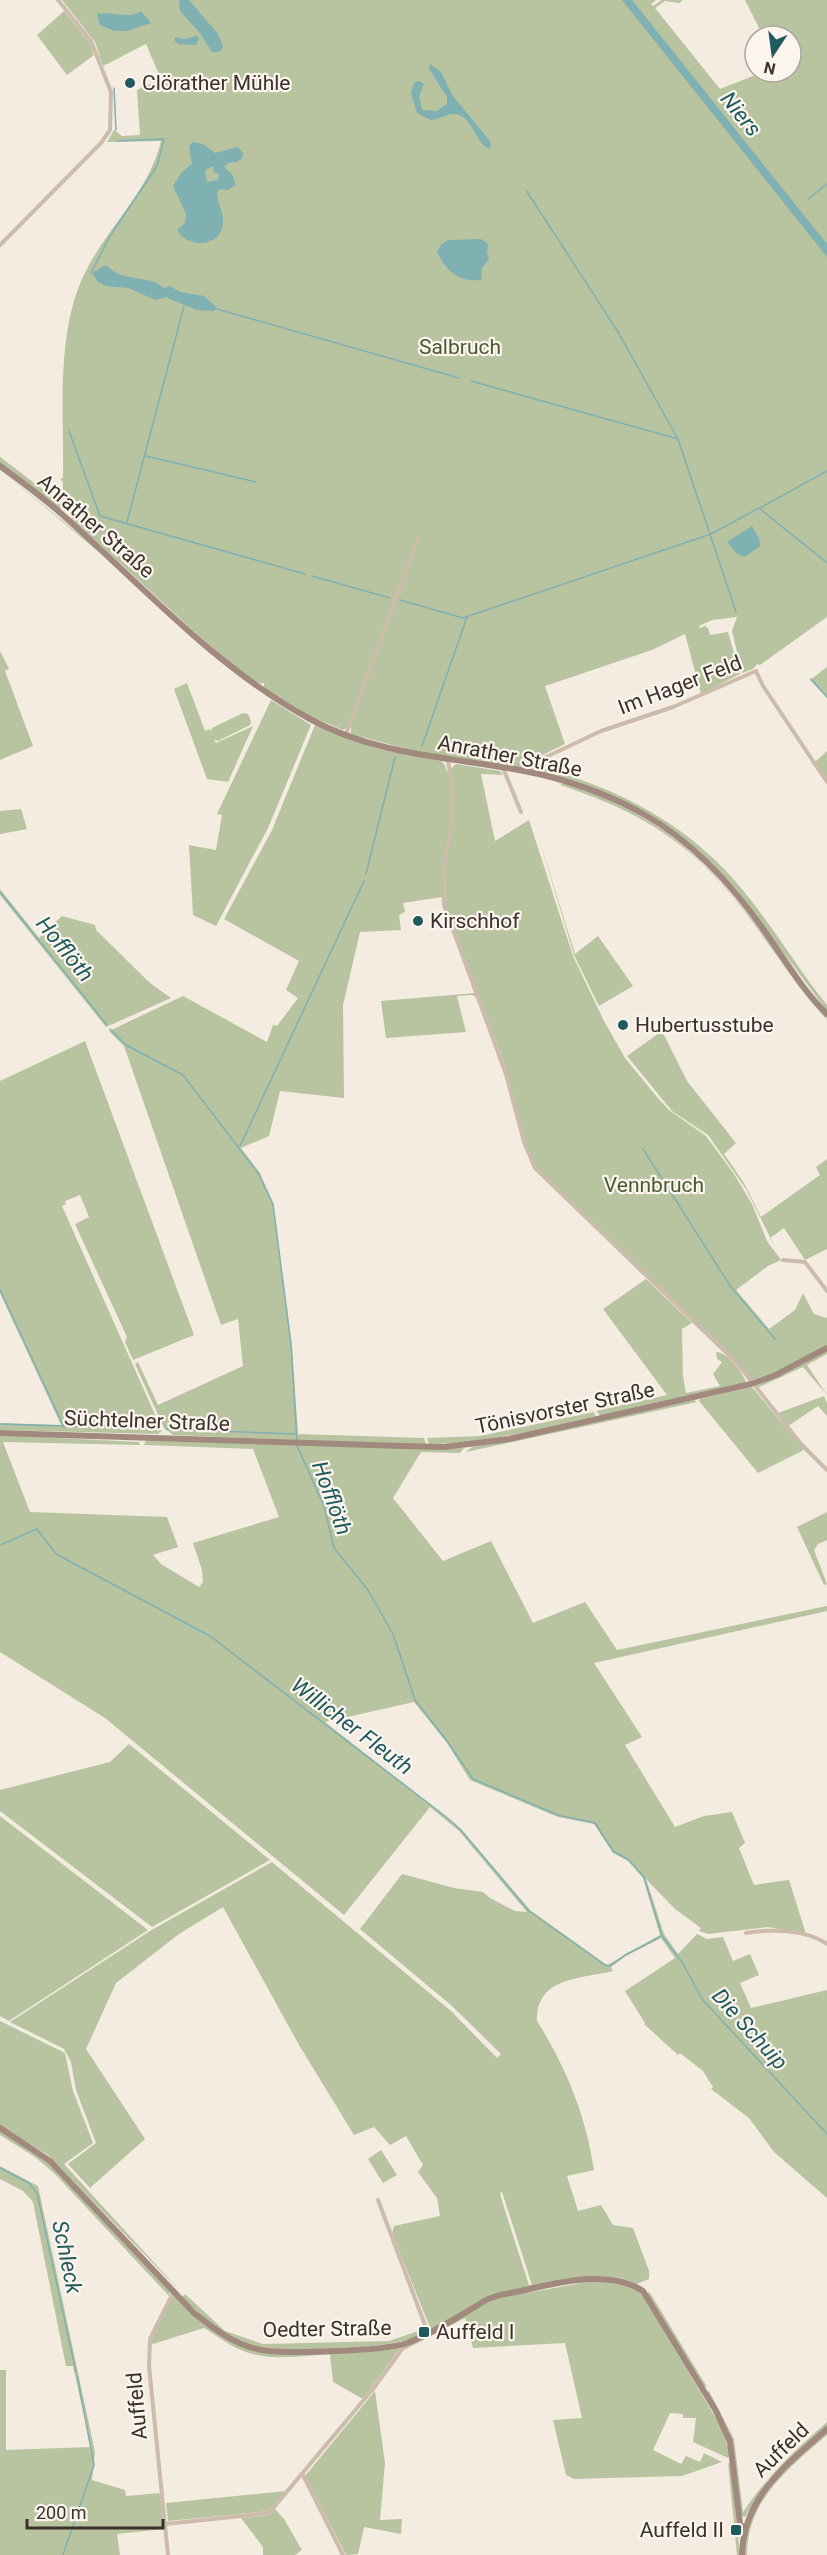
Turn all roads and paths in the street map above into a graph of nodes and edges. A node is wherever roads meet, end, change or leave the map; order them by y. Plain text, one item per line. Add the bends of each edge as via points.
1 (58, 0) edge
2 (0, 245) edge
3 (0, 466) edge
4 (418, 538) dead end
5 (345, 735) junction
6 (448, 760) junction
7 (503, 768) junction
8 (537, 774) junction
9 (827, 782) edge
10 (522, 812) dead end
11 (827, 1014) edge
12 (783, 1260) dead end
13 (827, 1291) edge
14 (827, 1348) edge
15 (751, 1384) junction
16 (0, 1433) edge
17 (296, 1442) joint
18 (827, 1470) edge
19 (746, 1933) dead end
20 (827, 1944) edge
21 (0, 2128) edge
22 (378, 2200) dead end
23 (174, 2291) junction
24 (428, 2333) junction
25 (406, 2343) junction
26 (827, 2429) edge
27 (303, 2475) junction
28 (165, 2524) junction
29 (745, 2529) junction
30 (168, 2555) edge
31 (344, 2555) edge
32 (742, 2555) edge

1 - 2 street via 92,40 111,92 110,130
3 - 5 main road, Anrather Straße via 62,514 222,660 270,696
4 - 5 street
5 - 6 main road, Anrather Straße
6 - 7 main road, Anrather Straße
6 - 15 street via 453,795 443,870 444,905 506,1074 535,1168 736,1363
7 - 8 main road, Anrather Straße
7 - 10 street
8 - 9 street, Im Hager Feld via 542,759 601,731 673,707 756,671
8 - 11 main road, Anrather Straße via 613,798 684,841 736,892
12 - 13 street via 805,1262
14 - 15 main road, Tönisvorster Straße
15 - 17 main road, Tönisvorster Straße via 487,1443 444,1447
15 - 18 street
16 - 17 main road, Süchtelner Straße
19 - 20 street via 780,1930
21 - 23 main road, Oedter Straße via 50,2161
22 - 24 street
23 - 25 main road, Oedter Straße via 215,2330 257,2349 353,2349
23 - 28 street, Auffeld via 150,2339 149,2367
24 - 25 main road, Oedter Straße
24 - 29 main road, Oedter Straße via 500,2295 608,2277 643,2291 730,2442 740,2524
25 - 27 street
26 - 29 main road, Auffeld via 764,2488
27 - 28 street via 269,2513
27 - 31 street
28 - 30 street, Auffeld
29 - 32 main road

